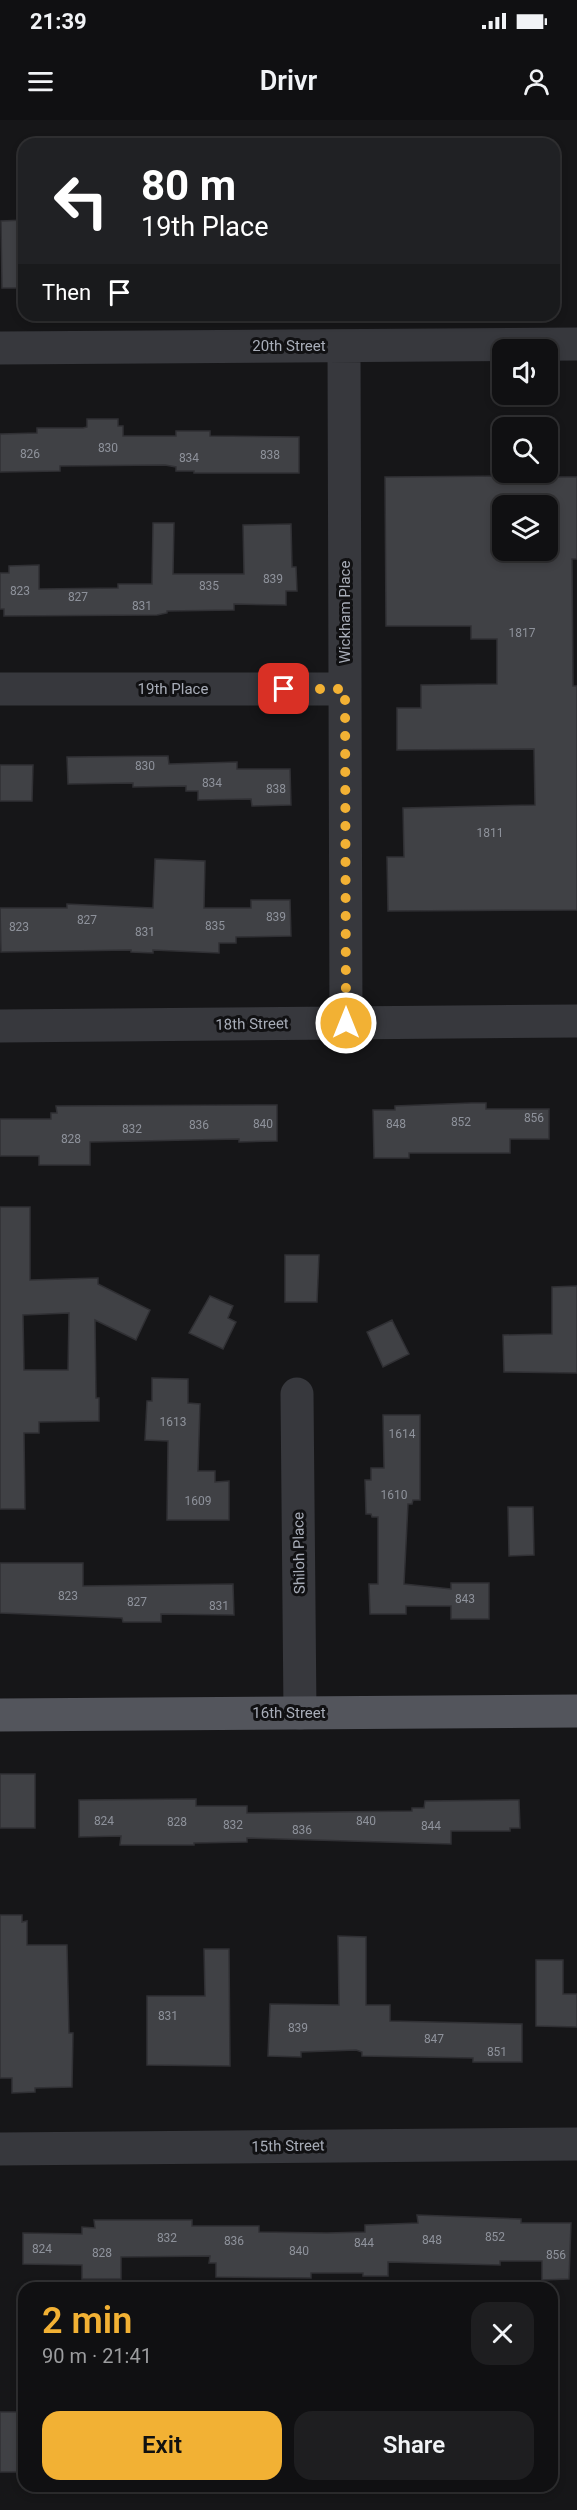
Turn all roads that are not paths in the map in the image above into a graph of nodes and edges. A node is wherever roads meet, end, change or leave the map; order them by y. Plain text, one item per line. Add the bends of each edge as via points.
1 (577, 344) edge
2 (344, 346) junction
3 (0, 348) edge
4 (0, 689) edge
5 (345, 689) junction
6 (577, 1021) edge
7 (346, 1023) junction
8 (0, 1026) edge
9 (297, 1394) dead end
10 (577, 1711) edge
11 (300, 1713) junction
12 (0, 1715) edge
13 (577, 2144) edge
14 (0, 2149) edge

1 - 2 street, 20th Street
2 - 3 street, 20th Street
2 - 5 street, Wickham Place
4 - 5 street, 19th Place
5 - 7 street, Wickham Place
6 - 7 street, 18th Street
7 - 8 street, 18th Street
9 - 11 street, Shiloh Place
10 - 11 main road, 16th Street
11 - 12 main road, 16th Street
13 - 14 street, 15th Street

